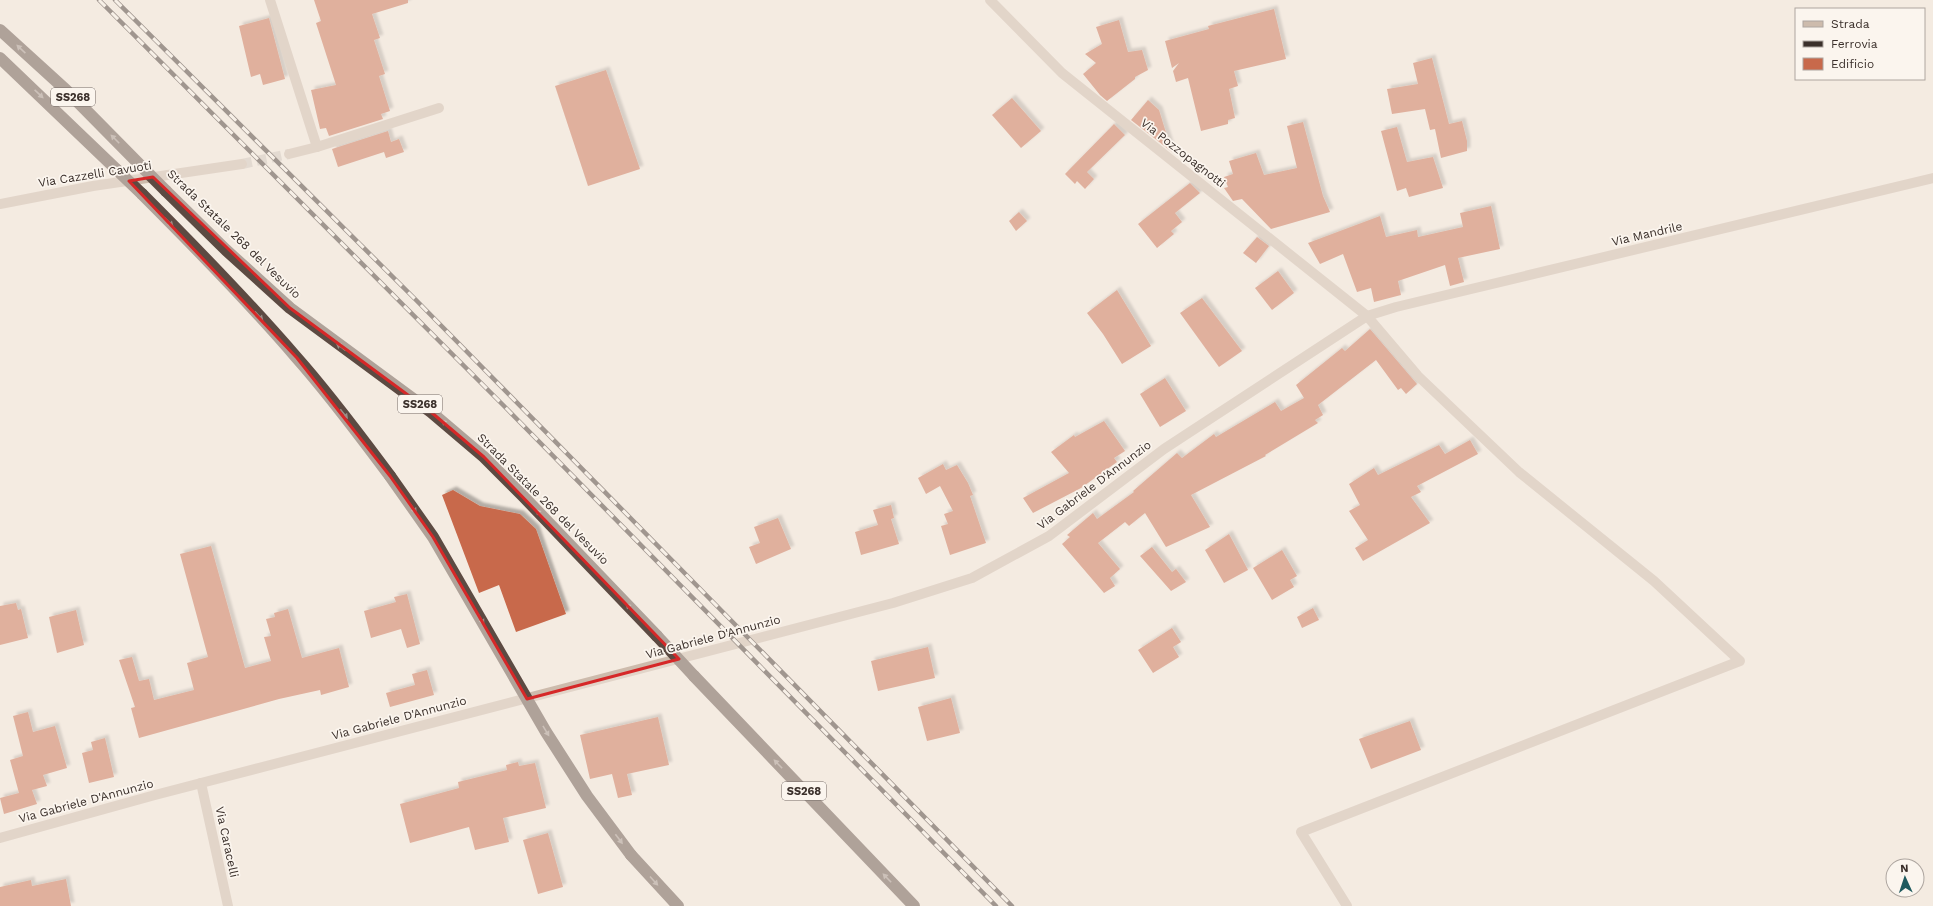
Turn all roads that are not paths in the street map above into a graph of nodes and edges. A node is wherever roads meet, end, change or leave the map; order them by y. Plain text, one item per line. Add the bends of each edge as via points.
1 (270, 0) edge
2 (990, 0) edge
3 (0, 30) edge
4 (0, 58) edge
5 (439, 108) dead end
6 (318, 147) junction
7 (289, 154) tunnel mouth
8 (242, 164) tunnel mouth
9 (1933, 178) edge
10 (0, 204) edge
11 (1367, 316) junction
12 (201, 783) junction
13 (0, 838) edge
14 (228, 906) edge
15 (678, 906) edge
16 (914, 906) edge
17 (1347, 906) edge

1 - 6 street
2 - 11 street, Via Pozzopagnotti via 1062,73
16 -> 3 highway, Strada Statale 268 del Vesuvio / SS268, bridge via 484,457 431,412 290,308 237,260 66,90
4 -> 15 highway, SS268, bridge via 142,194 246,300 342,412 433,537 550,739 587,796 631,855
5 - 6 street
6 - 7 street
8 - 10 street, Via Cazzelli Cavuoti via 93,186
9 - 11 street, Via Mandrile
11 - 12 street, Via Gabriele D'Annunzio via 1164,449 1049,536 972,578 893,604
11 - 17 street, Via Pozzopagnotti via 1418,376 1519,472 1654,581 1740,661 1301,832
12 - 13 street, Via Gabriele D'Annunzio
12 - 14 street, Via Caracelli

